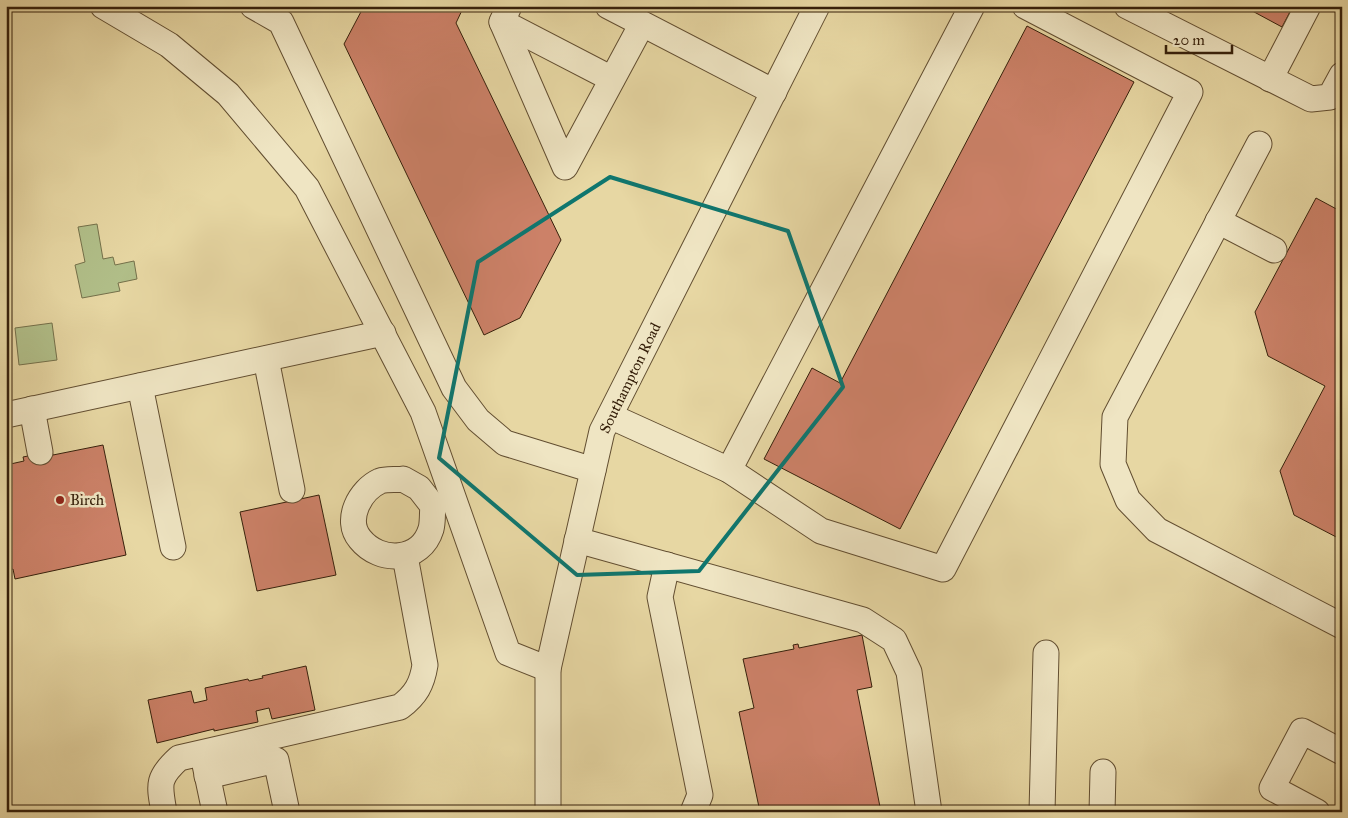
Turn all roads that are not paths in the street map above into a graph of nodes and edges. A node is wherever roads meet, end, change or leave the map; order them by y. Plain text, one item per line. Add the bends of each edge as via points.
1 (103, 6) edge
2 (253, 6) edge
3 (608, 6) edge
4 (817, 6) edge
5 (972, 6) edge
6 (1025, 6) edge
7 (1127, 6) edge
8 (1308, 6) edge
9 (285, 14) edge
10 (505, 14) edge
11 (642, 24) junction
12 (1342, 75) edge
13 (612, 79) junction
14 (1270, 79) junction
15 (774, 92) junction
16 (1259, 144) dead end
17 (1218, 221) junction
18 (1274, 250) dead end
19 (383, 333) junction
20 (266, 359) junction
21 (140, 386) junction
22 (32, 409) junction
23 (6, 415) edge
24 (610, 416) junction
25 (40, 452) dead end
26 (593, 470) junction
27 (730, 470) junction
28 (292, 490) dead end
29 (443, 502) junction
30 (577, 540) junction
31 (173, 547) dead end
32 (405, 556) junction
33 (668, 566) junction
34 (1338, 616) edge
35 (1046, 653) dead end
36 (548, 669) junction
37 (1342, 752) edge
38 (205, 764) junction
39 (1103, 772) dead end
40 (164, 812) edge
41 (215, 812) edge
42 (287, 812) edge
43 (548, 812) edge
44 (693, 812) edge
45 (929, 812) edge
46 (1042, 812) edge
47 (1102, 812) edge
48 (1317, 812) edge

1 - 19 street via 169,45 228,94 307,188
2 - 9 street
3 - 11 street
4 - 15 street, Southampton Road
5 - 27 street
6 - 27 street via 1190,92 944,569 821,531
7 - 14 street
8 - 14 street
9 - 26 street via 454,388 478,420 505,443
10 - 13 street
10 - 13 street via 565,167
11 - 13 street
11 - 15 street
12 - 14 street via 1330,97 1311,99
15 - 24 street, Southampton Road
16 - 17 street
17 - 18 street
17 - 34 street via 1116,416 1113,464 1128,500 1157,530
19 - 20 street
19 - 29 street via 423,412
20 - 21 street
20 - 28 street
21 - 22 street
21 - 31 street
22 - 23 street
22 - 25 street
24 - 26 street, Southampton Road via 602,431
24 - 27 street
26 - 30 street, Southampton Road
29 - 32 street via 421,545
29 - 32 street via 403,479 381,481 364,492 355,508 354,524 359,538 372,550 388,557
29 - 36 street via 508,653
30 - 33 street
30 - 36 street, Southampton Road
32 - 38 street via 425,665 422,682 413,697 400,707
33 - 44 street via 660,597 700,795
33 - 45 street via 863,620 894,640 909,672
35 - 46 street
36 - 43 street, Southampton Road
37 - 48 street via 1302,731 1272,788
38 - 40 street via 179,758 166,770 159,785
38 - 41 street
38 - 42 street via 276,760
39 - 47 street

